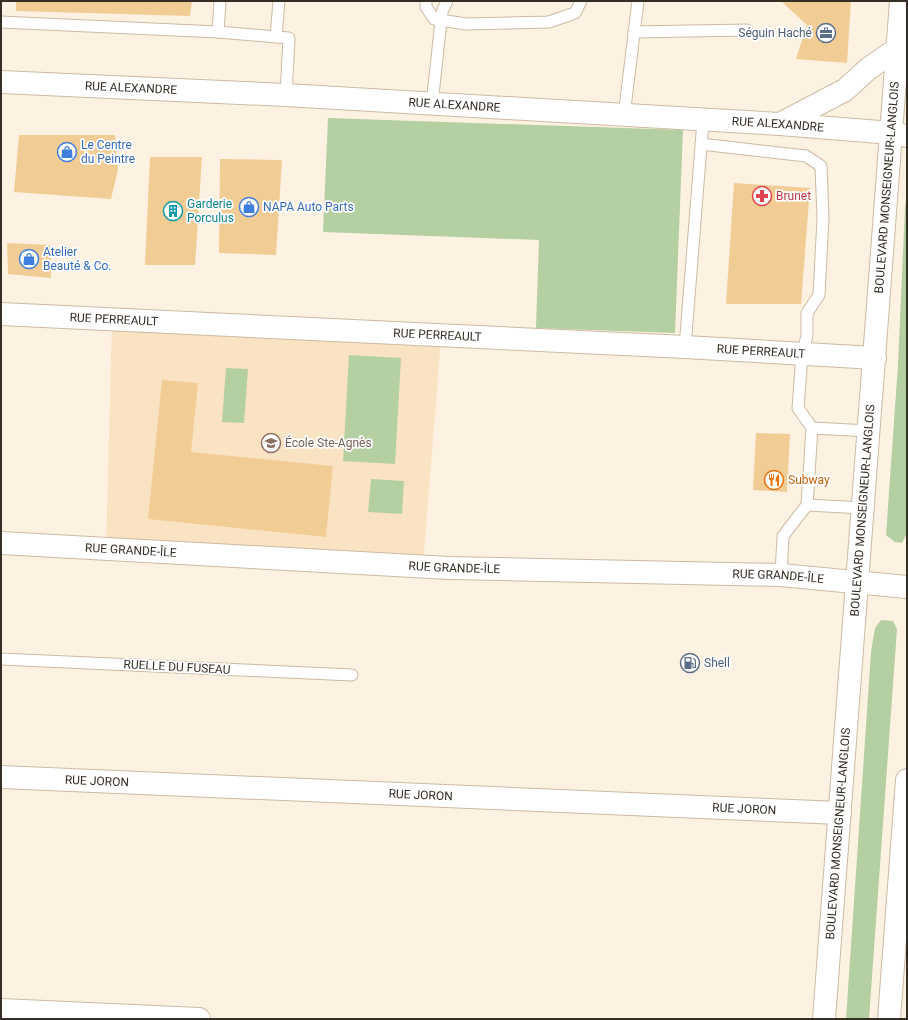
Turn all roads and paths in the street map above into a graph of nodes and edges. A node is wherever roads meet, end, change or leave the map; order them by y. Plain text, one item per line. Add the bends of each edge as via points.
1 (220, 1) edge
2 (279, 1) edge
3 (426, 1) edge
4 (447, 1) edge
5 (581, 1) edge
6 (638, 1) edge
7 (901, 1) edge
8 (1, 22) edge
9 (441, 22) junction
10 (746, 30) dead end
11 (218, 32) junction
12 (634, 32) junction
13 (276, 37) junction
14 (898, 48) junction
15 (1, 82) edge
16 (286, 96) junction
17 (432, 104) junction
18 (624, 116) junction
19 (703, 121) junction
20 (780, 124) junction
21 (899, 134) edge
22 (701, 144) junction
23 (1, 314) edge
24 (685, 347) junction
25 (802, 355) junction
26 (875, 358) junction
27 (812, 428) junction
28 (869, 431) junction
29 (807, 505) junction
30 (863, 508) junction
31 (1, 543) edge
32 (781, 575) junction
33 (857, 582) junction
34 (907, 587) edge
35 (1, 659) edge
36 (352, 675) dead end
37 (1, 777) edge
38 (907, 780) edge
39 (840, 813) junction
40 (903, 888) edge
41 (1, 1010) edge
42 (199, 1019) edge
43 (824, 1019) edge
44 (889, 1019) edge

1 - 11 lane
2 - 13 lane
3 - 9 lane via 426,7 434,19
4 - 9 lane
5 - 9 lane via 575,13 549,22
6 - 12 lane
7 - 14 main road, BOULEVARD MONSEIGNEUR-LANGLOIS
8 - 11 lane
9 - 17 lane
10 - 12 lane
11 - 13 lane
12 - 18 lane
13 - 16 lane via 289,38
14 - 20 main road via 868,69 845,90
14 - 21 main road, BOULEVARD MONSEIGNEUR-LANGLOIS
15 - 16 main road, RUE ALEXANDRE
16 - 17 main road, RUE ALEXANDRE
17 - 18 main road, RUE ALEXANDRE
18 - 19 main road, RUE ALEXANDRE
19 - 20 main road, RUE ALEXANDRE
19 - 22 lane
20 - 21 main road, RUE ALEXANDRE
21 - 26 main road, BOULEVARD MONSEIGNEUR-LANGLOIS
22 - 24 lane
22 - 25 lane via 806,156 821,166 823,218 819,295 807,313 807,336
23 - 24 main road, RUE PERREAULT
24 - 25 main road, RUE PERREAULT
25 - 26 main road, RUE PERREAULT
25 - 27 lane via 798,408
26 - 28 main road, BOULEVARD MONSEIGNEUR-LANGLOIS
27 - 28 lane
27 - 29 lane
28 - 30 main road, BOULEVARD MONSEIGNEUR-LANGLOIS
29 - 30 lane
29 - 32 lane via 783,536
30 - 33 main road, BOULEVARD MONSEIGNEUR-LANGLOIS
31 - 32 main road, RUE GRANDE-ÎLE via 449,568
32 - 33 main road, RUE GRANDE-ÎLE
33 - 34 main road, RUE GRANDE-ÎLE
33 - 39 main road, BOULEVARD MONSEIGNEUR-LANGLOIS
35 - 36 lane, RUELLE DU FUSEAU
37 - 39 main road, RUE JORON
38 - 40 main road
39 - 43 main road, BOULEVARD MONSEIGNEUR-LANGLOIS
40 - 44 main road
41 - 42 main road

